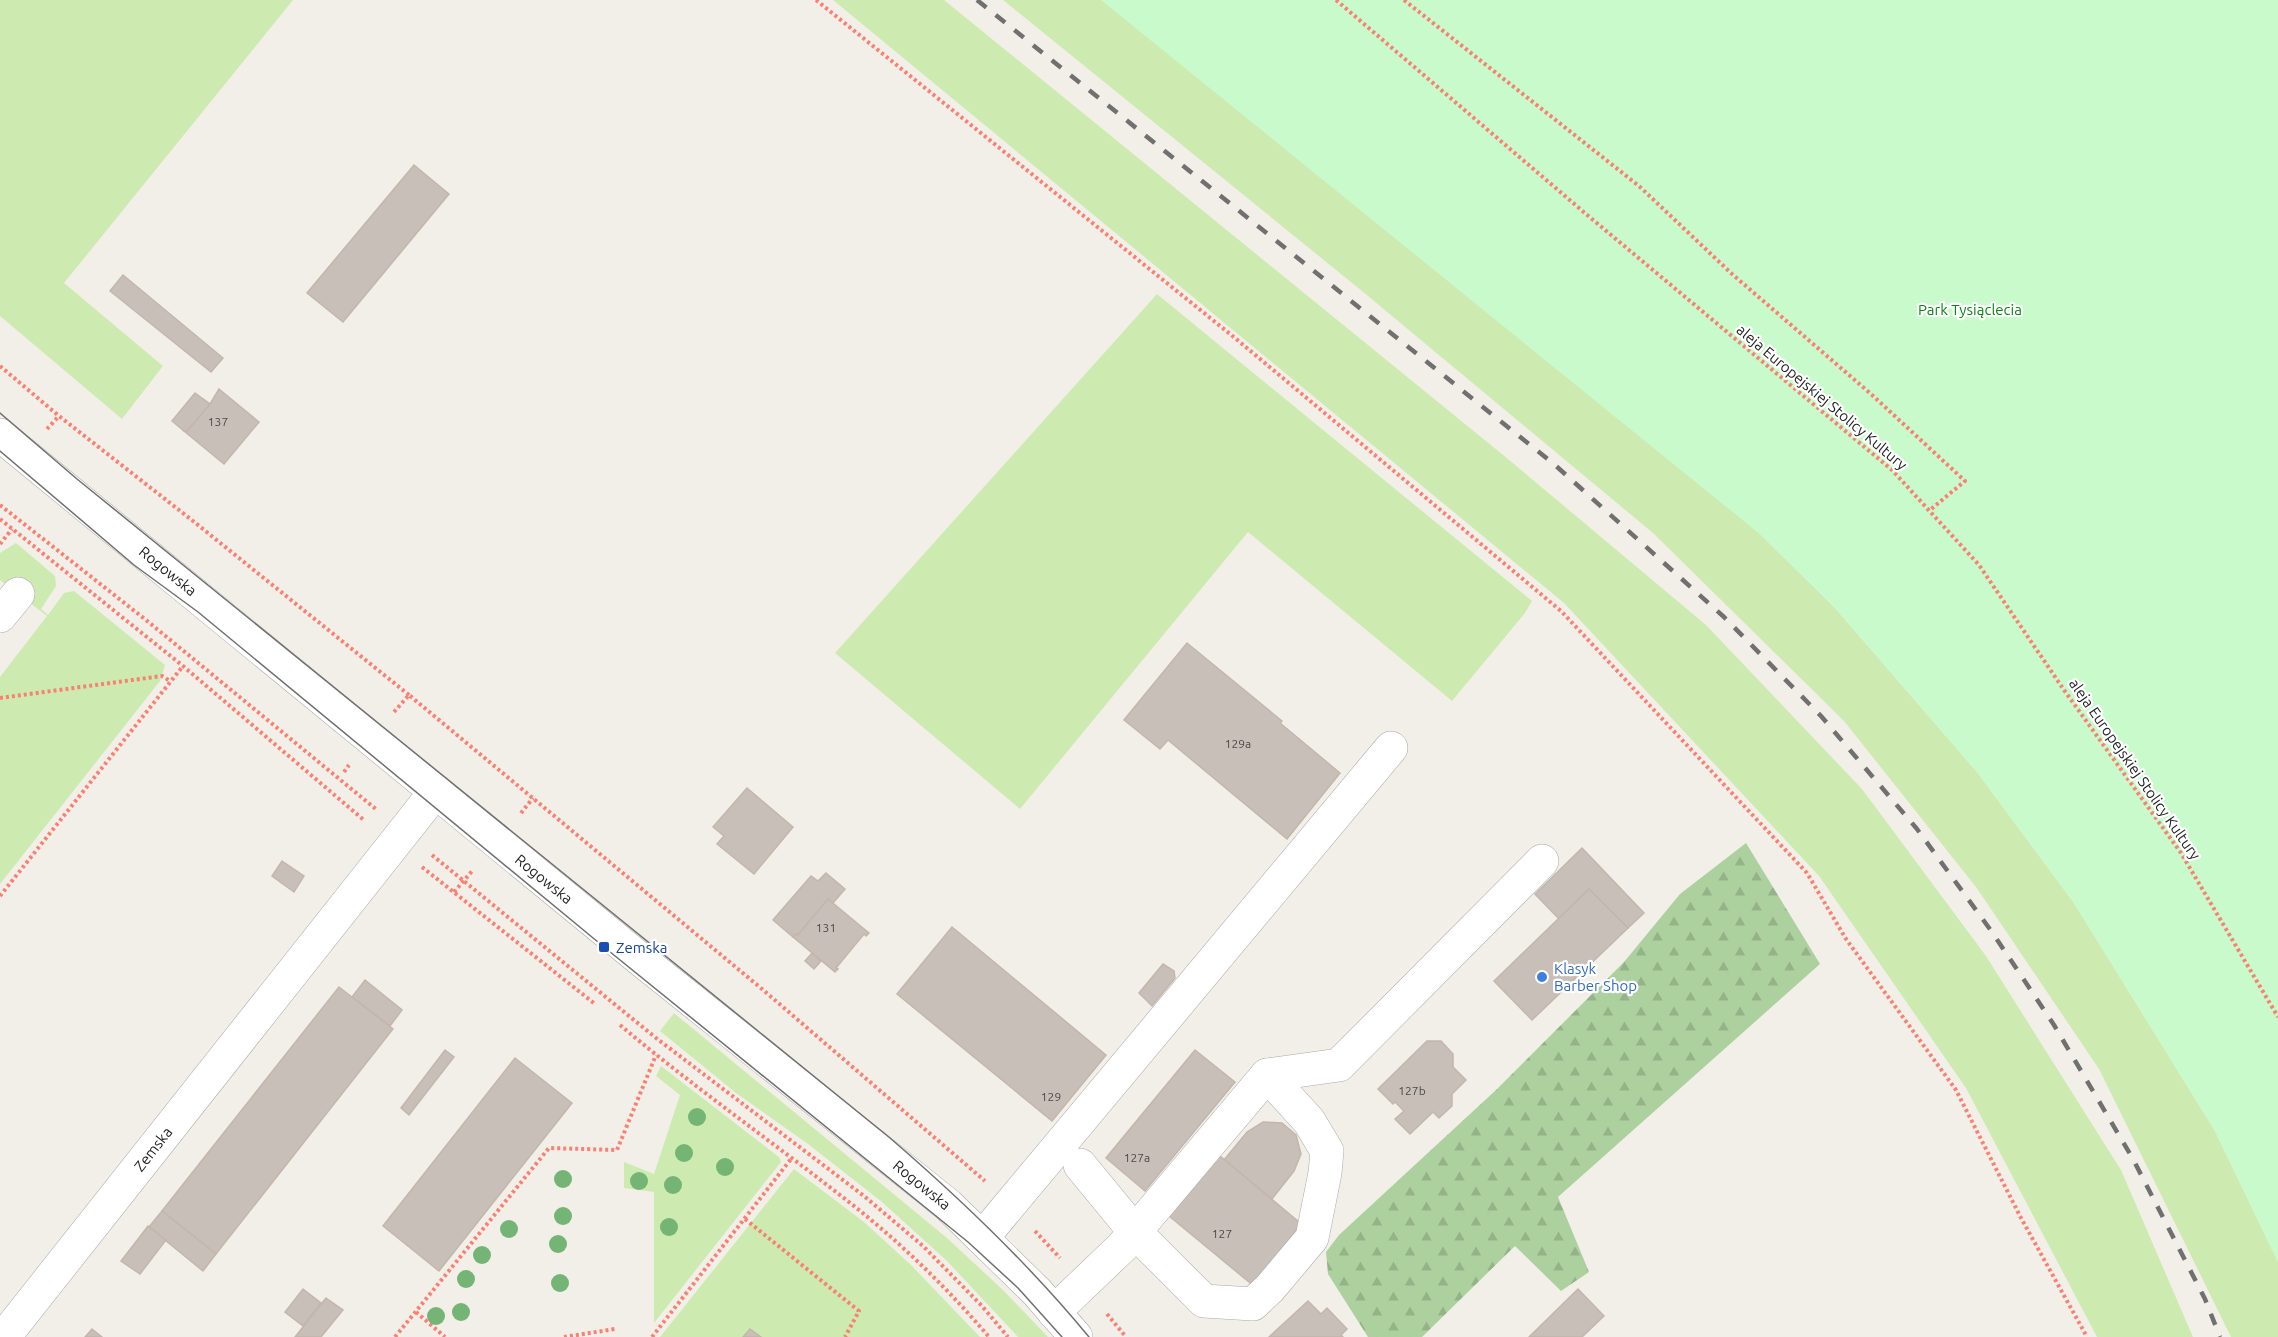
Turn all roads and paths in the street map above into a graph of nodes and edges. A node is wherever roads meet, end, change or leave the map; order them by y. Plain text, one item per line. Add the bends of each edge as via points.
1 (816, 0) edge
2 (1336, 0) edge
3 (1404, 0) edge
4 (0, 366) edge
5 (0, 435) edge
6 (0, 505) edge
7 (1930, 510) junction
8 (0, 519) edge
9 (12, 529) junction
10 (0, 544) edge
11 (183, 666) junction
12 (170, 681) junction
13 (409, 695) junction
14 (0, 698) edge
15 (393, 714) dead end
16 (1391, 748) dead end
17 (333, 784) dead end
18 (329, 789) junction
19 (436, 791) junction
20 (385, 817) dead end
21 (369, 824) dead end
22 (430, 853) dead end
23 (1542, 861) dead end
24 (421, 866) dead end
25 (0, 896) edge
26 (595, 1004) dead end
27 (2278, 1017) edge
28 (620, 1025) dead end
29 (656, 1056) junction
30 (1267, 1075) junction
31 (791, 1159) junction
32 (1080, 1165) dead end
33 (1010, 1204) junction
34 (745, 1219) junction
35 (1134, 1232) junction
36 (982, 1238) junction
37 (1084, 1285) junction
38 (416, 1312) junction
39 (1054, 1312) junction
40 (615, 1329) dead end
41 (4, 1337) edge
42 (395, 1337) edge
43 (445, 1337) edge
44 (564, 1337) edge
45 (652, 1337) edge
46 (845, 1337) edge
47 (989, 1337) edge
48 (1008, 1337) edge
49 (1076, 1337) edge
50 (1126, 1337) edge
51 (2087, 1337) edge

1 - 51 path via 1235,338 1561,611 1807,873 1846,939 1956,1090
2 - 7 path, aleja Europejskiej Stolicy Kultury via 1892,470
3 - 7 path via 1639,186 1965,481
4 - 13 path
5 - 19 street, Rogowska
6 - 20 path
7 - 27 path, aleja Europejskiej Stolicy Kultury via 1979,565 2181,853
8 - 9 path
9 - 10 path
9 - 11 path
11 - 12 path
11 - 18 path
12 - 14 path via 162,676
12 - 25 path
13 - 15 path
13 - 33 path via 762,989
16 - 33 street
17 - 18 path
18 - 21 path
19 - 36 street, Rogowska via 948,1205
19 - 41 street, Zemska
22 - 48 path via 656,1038 864,1196 923,1246
23 - 30 street via 1339,1065
24 - 26 path
28 - 29 path
29 - 31 path
29 - 38 path via 617,1150 549,1148
30 - 35 street
30 - 35 street via 1309,1122 1327,1151 1312,1238 1270,1288 1253,1304 1204,1302
31 - 34 path
31 - 47 path via 906,1250
32 - 35 street
33 - 36 street
33 - 37 path
34 - 45 path
34 - 46 path via 860,1311
35 - 37 street
36 - 39 street, Rogowska
37 - 39 street
37 - 50 path
38 - 42 path
38 - 43 path
39 - 49 street, Rogowska
40 - 44 path

